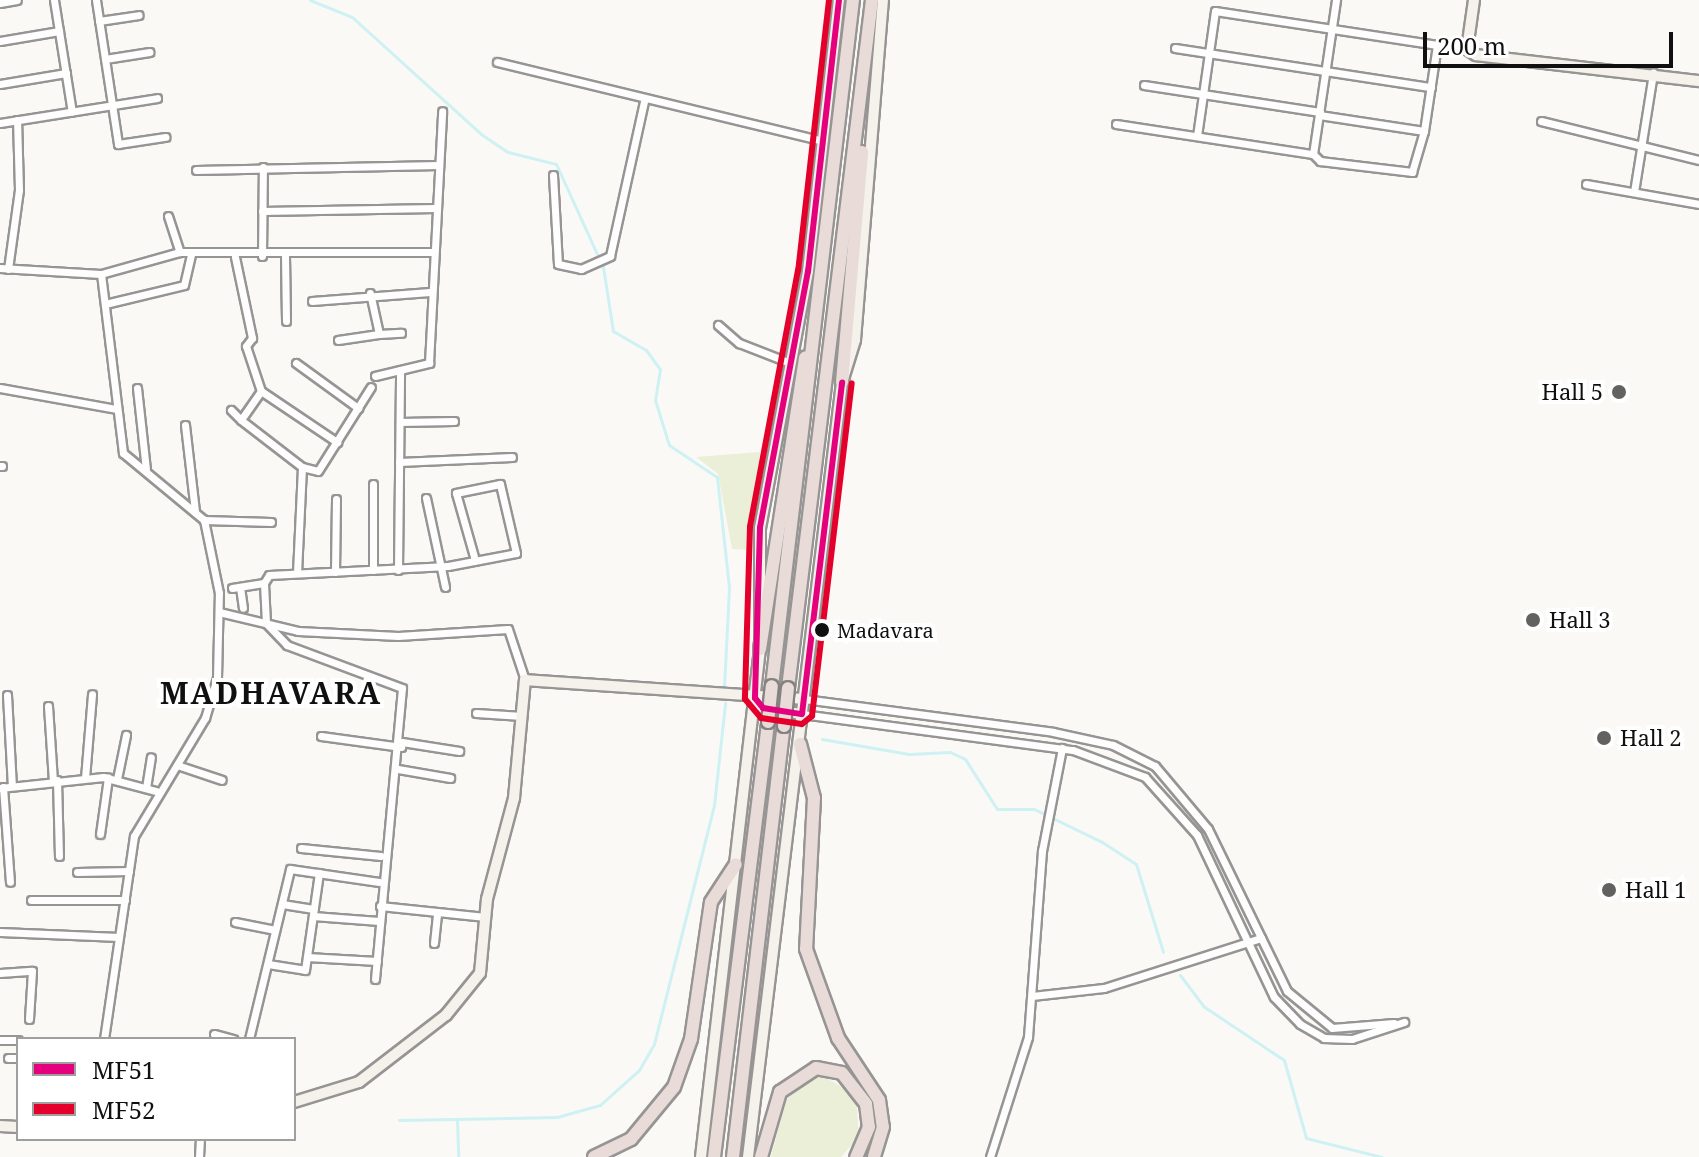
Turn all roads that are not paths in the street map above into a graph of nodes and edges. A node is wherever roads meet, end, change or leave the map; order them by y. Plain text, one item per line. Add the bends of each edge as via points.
1 (17, 0) edge
2 (54, 0) edge
3 (96, 0) edge
4 (839, 0) edge
5 (853, 0) edge
6 (872, 0) edge
7 (883, 0) edge
8 (1336, 0) edge
9 (1474, 0) edge
10 (0, 3) edge
11 (139, 15) dead end
12 (99, 21) junction
13 (1332, 29) junction
14 (59, 31) junction
15 (0, 41) edge
16 (1175, 48) dead end
17 (149, 52) dead end
18 (1209, 53) junction
19 (105, 59) junction
20 (497, 62) dead end
21 (1326, 71) junction
22 (66, 73) junction
23 (1653, 73) junction
24 (1699, 81) edge
25 (0, 84) edge
26 (1144, 85) dead end
27 (1431, 87) junction
28 (1203, 94) junction
29 (157, 98) dead end
30 (644, 101) junction
31 (112, 105) junction
32 (862, 105) junction
33 (442, 111) dead end
34 (72, 112) junction
35 (1319, 113) junction
36 (17, 120) junction
37 (1541, 121) dead end
38 (0, 123) edge
39 (1116, 124) dead end
40 (1424, 131) junction
41 (1197, 136) junction
42 (165, 137) dead end
43 (823, 141) junction
44 (1639, 148) junction
45 (1313, 154) junction
46 (1699, 160) edge
47 (439, 165) junction
48 (263, 167) junction
49 (196, 170) dead end
50 (553, 175) dead end
51 (1586, 184) dead end
52 (1634, 192) junction
53 (1699, 204) edge
54 (436, 208) junction
55 (262, 211) junction
56 (168, 216) dead end
57 (180, 252) junction
58 (433, 252) junction
59 (191, 255) junction
60 (262, 256) junction
61 (285, 256) junction
62 (235, 257) junction
63 (4, 268) edge
64 (101, 274) junction
65 (430, 292) junction
66 (370, 293) junction
67 (312, 301) dead end
68 (105, 304) junction
69 (286, 321) dead end
70 (718, 325) dead end
71 (814, 326) junction
72 (401, 333) dead end
73 (379, 334) junction
74 (338, 340) dead end
75 (788, 362) junction
76 (296, 363) dead end
77 (400, 370) junction
78 (375, 376) dead end
79 (842, 382) junction
80 (371, 387) dead end
81 (0, 388) edge
82 (137, 388) dead end
83 (261, 391) junction
84 (358, 408) junction
85 (117, 409) junction
86 (231, 410) dead end
87 (241, 420) junction
88 (454, 421) dead end
89 (400, 422) junction
90 (185, 425) dead end
91 (337, 442) junction
92 (512, 457) dead end
93 (399, 462) junction
94 (302, 467) junction
95 (146, 469) junction
96 (373, 484) dead end
97 (426, 498) dead end
98 (336, 499) dead end
99 (195, 512) junction
100 (204, 520) junction
101 (271, 522) dead end
102 (475, 560) junction
103 (441, 566) junction
104 (373, 570) junction
105 (398, 570) junction
106 (335, 572) junction
107 (297, 573) junction
108 (264, 583) junction
109 (445, 587) dead end
110 (243, 608) dead end
111 (219, 612) junction
112 (266, 623) junction
113 (760, 649) junction
114 (525, 680) junction
115 (92, 694) dead end
116 (7, 695) dead end
117 (755, 698) junction
118 (804, 699) junction
119 (48, 706) dead end
120 (476, 713) dead end
121 (802, 714) junction
122 (522, 716) junction
123 (126, 735) dead end
124 (321, 736) dead end
125 (800, 744) junction
126 (402, 745) junction
127 (1062, 748) junction
128 (459, 751) dead end
129 (151, 757) dead end
130 (177, 765) junction
131 (398, 769) junction
132 (85, 778) junction
133 (450, 778) dead end
134 (112, 779) junction
135 (55, 780) junction
136 (222, 780) dead end
137 (12, 786) junction
138 (1, 788) edge
139 (146, 788) junction
140 (156, 791) junction
141 (100, 834) dead end
142 (301, 848) dead end
143 (59, 856) dead end
144 (381, 856) junction
145 (736, 864) junction
146 (129, 871) junction
147 (77, 872) dead end
148 (319, 873) junction
149 (10, 882) dead end
150 (379, 882) junction
151 (31, 900) dead end
152 (125, 900) junction
153 (282, 904) junction
154 (380, 906) junction
155 (313, 912) junction
156 (437, 912) junction
157 (485, 917) junction
158 (379, 921) junction
159 (235, 922) dead end
160 (275, 930) junction
161 (0, 932) edge
162 (119, 937) junction
163 (1261, 938) junction
164 (434, 943) dead end
165 (1248, 943) junction
166 (307, 957) junction
167 (377, 961) junction
168 (268, 964) junction
169 (0, 973) edge
170 (375, 979) dead end
171 (1032, 996) junction
172 (29, 1019) dead end
173 (214, 1034) dead end
174 (104, 1037) edge
175 (225, 1037) edge
176 (250, 1037) edge
177 (8, 1058) dead end
178 (16, 1058) edge
179 (296, 1101) edge
180 (594, 1157) edge
181 (701, 1157) edge
182 (714, 1157) edge
183 (733, 1157) edge
184 (748, 1157) edge
185 (761, 1157) edge
186 (856, 1157) edge
187 (874, 1157) edge
188 (990, 1157) edge

1 - 10 street
2 - 14 street
3 - 12 street
4 - 43 street
5 - 71 highway
6 - 32 highway
7 - 79 street via 869,211 855,340
8 - 13 street
9 - 23 street via 1467,49 1476,55
11 - 12 street
12 - 19 street
13 - 18 street via 1215,11
13 - 21 street
13 - 27 street via 1437,45
14 - 15 street
14 - 22 street
16 - 18 street
17 - 19 street
18 - 21 street
18 - 28 street
19 - 31 street
20 - 30 street
21 - 27 street
21 - 35 street
22 - 25 street
22 - 34 street
23 - 24 street
23 - 44 street
26 - 28 street
27 - 40 street
28 - 35 street
28 - 41 street
29 - 31 street
30 - 43 street
30 - 50 street via 616,249 581,269 558,264
31 - 34 street
31 - 42 street via 118,144
32 - 79 highway via 863,197
32 - 183 highway, bridge
33 - 47 street
34 - 36 street
35 - 40 street
35 - 45 street
36 - 38 street
36 - 63 street via 19,190
37 - 44 street
39 - 41 street
40 - 45 street via 1412,172 1320,161
41 - 45 street
43 - 75 street via 808,271
44 - 46 street
44 - 52 street
47 - 48 street
47 - 54 street
48 - 49 street
48 - 55 street
51 - 52 street
52 - 53 street
54 - 55 street
54 - 58 street
55 - 60 street
56 - 57 street
57 - 59 street
57 - 64 street
58 - 61 street
58 - 65 street
59 - 62 street
59 - 68 street via 184,285
60 - 61 street
60 - 62 street
61 - 69 street
62 - 83 street via 252,338 246,346
63 - 64 street
64 - 68 street
65 - 66 street
65 - 77 street via 429,363
66 - 67 street
66 - 73 street
68 - 85 street
70 - 75 street via 739,343
71 - 113 highway via 791,414
71 - 182 highway, bridge
72 - 73 street
73 - 74 street
75 - 113 street via 760,528
76 - 84 street
77 - 78 street
77 - 89 street
79 - 118 street
80 - 84 street
81 - 85 street
82 - 95 street
83 - 87 street
83 - 91 street
84 - 91 street
85 - 95 street via 123,453
86 - 87 street
87 - 94 street
88 - 89 street
89 - 93 street
90 - 99 street
91 - 94 street via 318,471
92 - 93 street
93 - 105 street
94 - 107 street
95 - 99 street
96 - 104 street
97 - 103 street
98 - 106 street
99 - 100 street
100 - 101 street
100 - 111 street via 219,575
102 - 102 street via 456,493 500,484 516,553
102 - 103 street
103 - 105 street
103 - 109 street
104 - 105 street
104 - 106 street
106 - 107 street
107 - 108 street
108 - 110 street via 236,588
108 - 112 street
111 - 112 street
111 - 130 street via 217,678
112 - 114 street via 398,636 508,629
112 - 126 street via 306,655 397,683 404,694
113 - 117 street
114 - 117 street
114 - 122 street
115 - 132 street
116 - 137 street
117 - 118 street
117 - 121 street via 763,708
117 - 145 street
118 - 121 street
118 - 163 street via 1053,732 1113,745 1155,766 1208,829
119 - 135 street
120 - 122 street
121 - 125 street
121 - 127 street
122 - 157 street via 509,831
123 - 134 street
124 - 126 street
125 - 184 street
125 - 187 highway via 814,798 806,949 838,1038 879,1100 883,1127
126 - 128 street
126 - 131 street
127 - 165 street via 1109,759 1173,802 1197,835
127 - 171 street via 1049,816
129 - 139 street
130 - 136 street
130 - 140 street
131 - 133 street
131 - 144 street
132 - 134 street
132 - 135 street
134 - 139 street
134 - 141 street
135 - 137 street
135 - 143 street
137 - 138 street
138 - 149 street
139 - 140 street
140 - 146 street via 134,836
142 - 144 street
144 - 150 street
145 - 180 highway via 711,902 691,1039 674,1087 631,1139
145 - 181 street
146 - 147 street
146 - 152 street
148 - 150 street
148 - 153 street via 290,869
148 - 155 street
150 - 154 street
151 - 152 street
152 - 162 street
153 - 155 street
153 - 160 street
154 - 156 street
154 - 158 street
155 - 158 street
155 - 166 street
156 - 157 street
156 - 164 street
157 - 179 street via 480,973 446,1015 359,1082
158 - 167 street
159 - 160 street
160 - 168 street
161 - 162 street
162 - 174 street
163 - 165 street
163 - 165 street via 1287,991 1332,1028 1404,1022 1352,1039 1324,1038 1274,997
165 - 171 street via 1104,988
166 - 167 street
166 - 168 street via 305,970
167 - 170 street
168 - 176 street
169 - 172 street via 32,971
171 - 188 street via 1013,1097
173 - 175 street
177 - 178 street
185 - 186 highway via 788,1082 806,1069 830,1068 853,1082 869,1115

